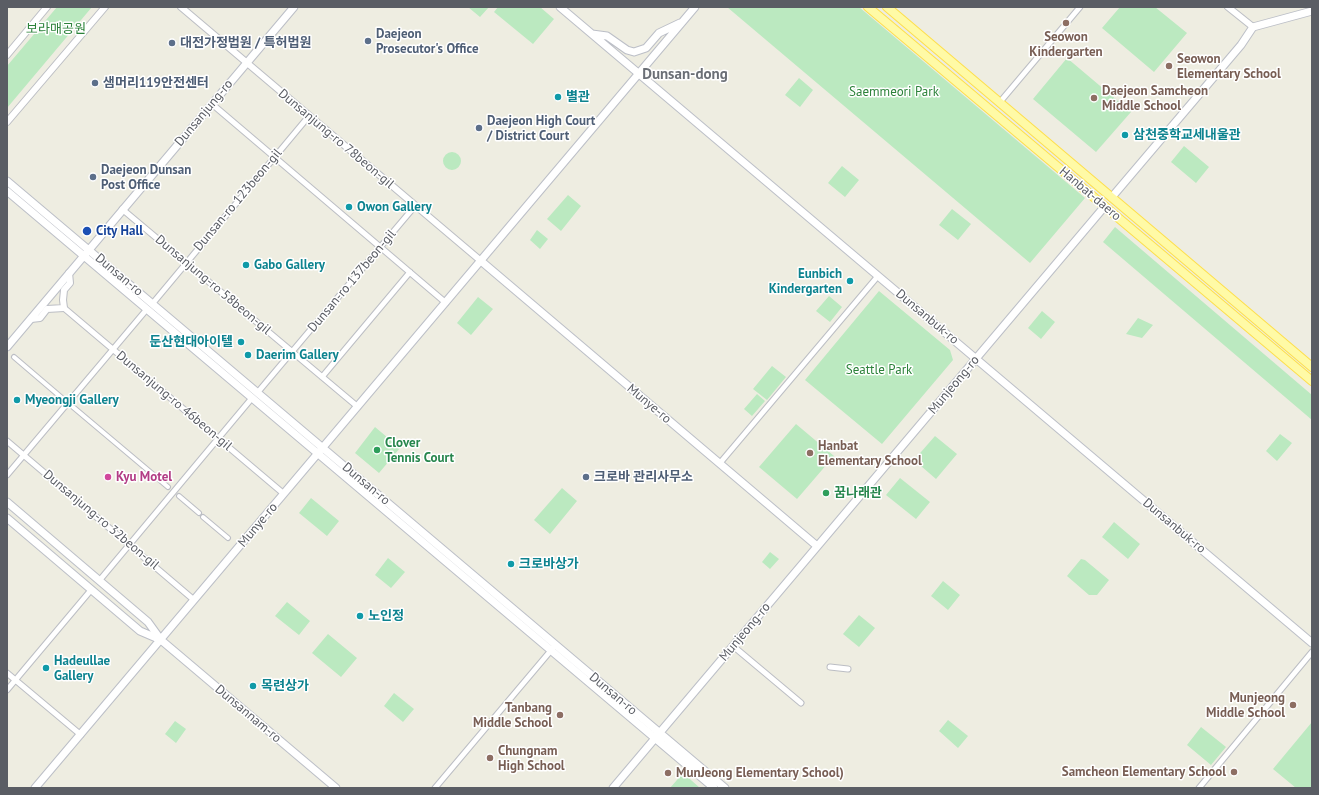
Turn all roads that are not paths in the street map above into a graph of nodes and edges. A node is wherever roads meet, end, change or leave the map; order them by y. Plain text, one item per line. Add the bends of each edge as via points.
1 (47, 7) edge
2 (105, 7) edge
3 (181, 7) edge
4 (294, 7) edge
5 (560, 7) edge
6 (695, 7) edge
7 (868, 7) edge
8 (887, 7) edge
9 (1080, 7) edge
10 (1228, 7) edge
11 (1312, 11) edge
12 (682, 22) junction
13 (1253, 27) junction
14 (592, 34) junction
15 (7, 54) edge
16 (247, 63) junction
17 (639, 74) junction
18 (1000, 102) junction
19 (212, 104) junction
20 (309, 116) junction
21 (7, 122) edge
22 (274, 157) junction
23 (7, 181) edge
24 (7, 191) edge
25 (1112, 197) junction
26 (415, 206) junction
27 (1104, 206) junction
28 (122, 209) junction
29 (380, 247) junction
30 (86, 252) junction
31 (481, 261) junction
32 (186, 263) junction
33 (410, 272) junction
34 (69, 273) junction
35 (878, 276) junction
36 (153, 303) junction
37 (446, 303) junction
38 (64, 308) junction
39 (147, 309) junction
40 (31, 319) junction
41 (7, 347) edge
42 (114, 350) junction
43 (292, 352) junction
44 (14, 356) dead end
45 (976, 358) junction
46 (1312, 367) edge
47 (322, 377) junction
48 (1312, 381) edge
49 (258, 392) junction
50 (62, 398) dead end
51 (252, 398) junction
52 (73, 407) dead end
53 (358, 407) junction
54 (218, 439) junction
55 (7, 441) edge
56 (321, 450) junction
57 (24, 455) junction
58 (720, 463) junction
59 (7, 475) edge
60 (168, 487) dead end
61 (284, 494) junction
62 (179, 496) dead end
63 (7, 502) edge
64 (199, 513) dead end
65 (203, 517) dead end
66 (7, 518) edge
67 (228, 538) dead end
68 (129, 545) junction
69 (817, 546) junction
70 (99, 580) junction
71 (91, 590) junction
72 (194, 600) junction
73 (161, 640) junction
74 (1312, 643) edge
75 (733, 646) junction
76 (553, 647) junction
77 (1312, 652) edge
78 (830, 667) dead end
79 (848, 669) dead end
80 (7, 673) edge
81 (16, 680) junction
82 (7, 690) edge
83 (801, 703) dead end
84 (80, 735) junction
85 (657, 736) junction
86 (35, 788) edge
87 (336, 788) edge
88 (435, 788) edge
89 (613, 788) edge
90 (714, 788) edge
91 (725, 788) edge
92 (1199, 788) edge

1 - 15 street
2 - 21 street
3 - 16 street, Dunsanjung-ro 78beon-gil
4 - 16 main road, Dunsanjung-ro
5 - 14 main road, Dunsanbuk-ro
6 - 12 main road, Munye-ro
7 - 27 main road, Hanbat-daero
8 - 18 main road, Hanbat-daero
9 - 18 street
10 - 13 street
11 - 13 main road
12 - 14 main road via 659,33 646,48 634,52 607,36
12 - 17 main road, Munye-ro
13 - 25 main road, Munjeong-ro via 1241,45
14 - 17 main road, Dunsanbuk-ro
16 - 19 main road, Dunsanjung-ro
16 - 20 street, Dunsanjung-ro 78beon-gil
17 - 31 main road, Munye-ro
17 - 35 main road, Dunsanbuk-ro
18 - 25 main road, Hanbat-daero
19 - 22 street
19 - 28 main road, Dunsanjung-ro
20 - 22 street, Dunsan-ro 123beon-gil
20 - 26 street, Dunsanjung-ro 78beon-gil
22 - 29 street
22 - 32 street, Dunsan-ro 123beon-gil
23 - 30 main road, Dunsan-ro
24 - 30 main road, Dunsan-ro
25 - 27 street, Munjeong-ro
25 - 46 main road, Hanbat-daero
26 - 29 street, Dunsan-ro 137beon-gil
26 - 31 street, Dunsanjung-ro 78beon-gil
27 - 45 main road, Munjeong-ro
27 - 48 main road, Hanbat-daero
28 - 30 main road, Dunsanjung-ro
28 - 32 street, Dunsanjung-ro 58beon-gil
29 - 33 street
29 - 43 street, Dunsan-ro 137beon-gil
30 - 34 main road, Dunsanjung-ro
30 - 36 main road, Dunsan-ro
30 - 39 main road, Dunsan-ro
31 - 37 main road, Munye-ro
31 - 58 main road, Munye-ro
32 - 36 street, Dunsan-ro 123beon-gil
32 - 43 street, Dunsanjung-ro 58beon-gil
33 - 37 street
33 - 47 street
34 - 38 street via 70,283 64,290 62,300
34 - 40 main road, Dunsanjung-ro
35 - 45 main road, Dunsanbuk-ro
35 - 58 street
36 - 49 main road, Dunsan-ro
37 - 53 main road, Munye-ro
38 - 40 street via 47,309 40,318
38 - 42 street, Dunsanjung-ro 46beon-gil
39 - 42 street
39 - 51 main road, Dunsan-ro
40 - 41 main road, Dunsanjung-ro
42 - 54 street, Dunsanjung-ro 46beon-gil
42 - 57 street
43 - 47 street, Dunsanjung-ro 58beon-gil
43 - 49 street, Dunsan-ro 137beon-gil
44 - 50 street
45 - 69 main road, Munjeong-ro
45 - 74 main road, Dunsanbuk-ro
47 - 53 street, Dunsanjung-ro 58beon-gil
49 - 56 main road, Dunsan-ro
51 - 54 street
51 - 56 main road, Dunsan-ro
52 - 60 street
53 - 56 main road, Munye-ro
54 - 61 street, Dunsanjung-ro 46beon-gil
54 - 68 street
55 - 57 street, Dunsanjung-ro 32beon-gil
56 - 61 main road, Munye-ro
56 - 76 main road, Dunsan-ro
57 - 59 street
57 - 68 street, Dunsanjung-ro 32beon-gil
58 - 69 main road, Munye-ro
61 - 72 main road, Munye-ro
62 - 64 street
63 - 70 main road, Dunsannam-ro
65 - 67 street
66 - 71 main road, Dunsannam-ro
68 - 70 street
68 - 72 street, Dunsanjung-ro 32beon-gil
69 - 75 main road, Munjeong-ro
70 - 73 main road, Dunsannam-ro via 148,622
71 - 73 main road, Dunsannam-ro via 140,631
71 - 81 street
72 - 73 main road, Munye-ro
73 - 84 main road, Munye-ro
73 - 87 main road, Dunsannam-ro
75 - 83 street
75 - 85 main road, Munjeong-ro
76 - 85 main road, Dunsan-ro
76 - 88 street
77 - 92 street
78 - 79 street
80 - 81 street
81 - 82 street
81 - 84 street
84 - 86 main road, Munye-ro
85 - 89 main road, Munjeong-ro
85 - 90 main road, Dunsan-ro
85 - 91 main road, Dunsan-ro

